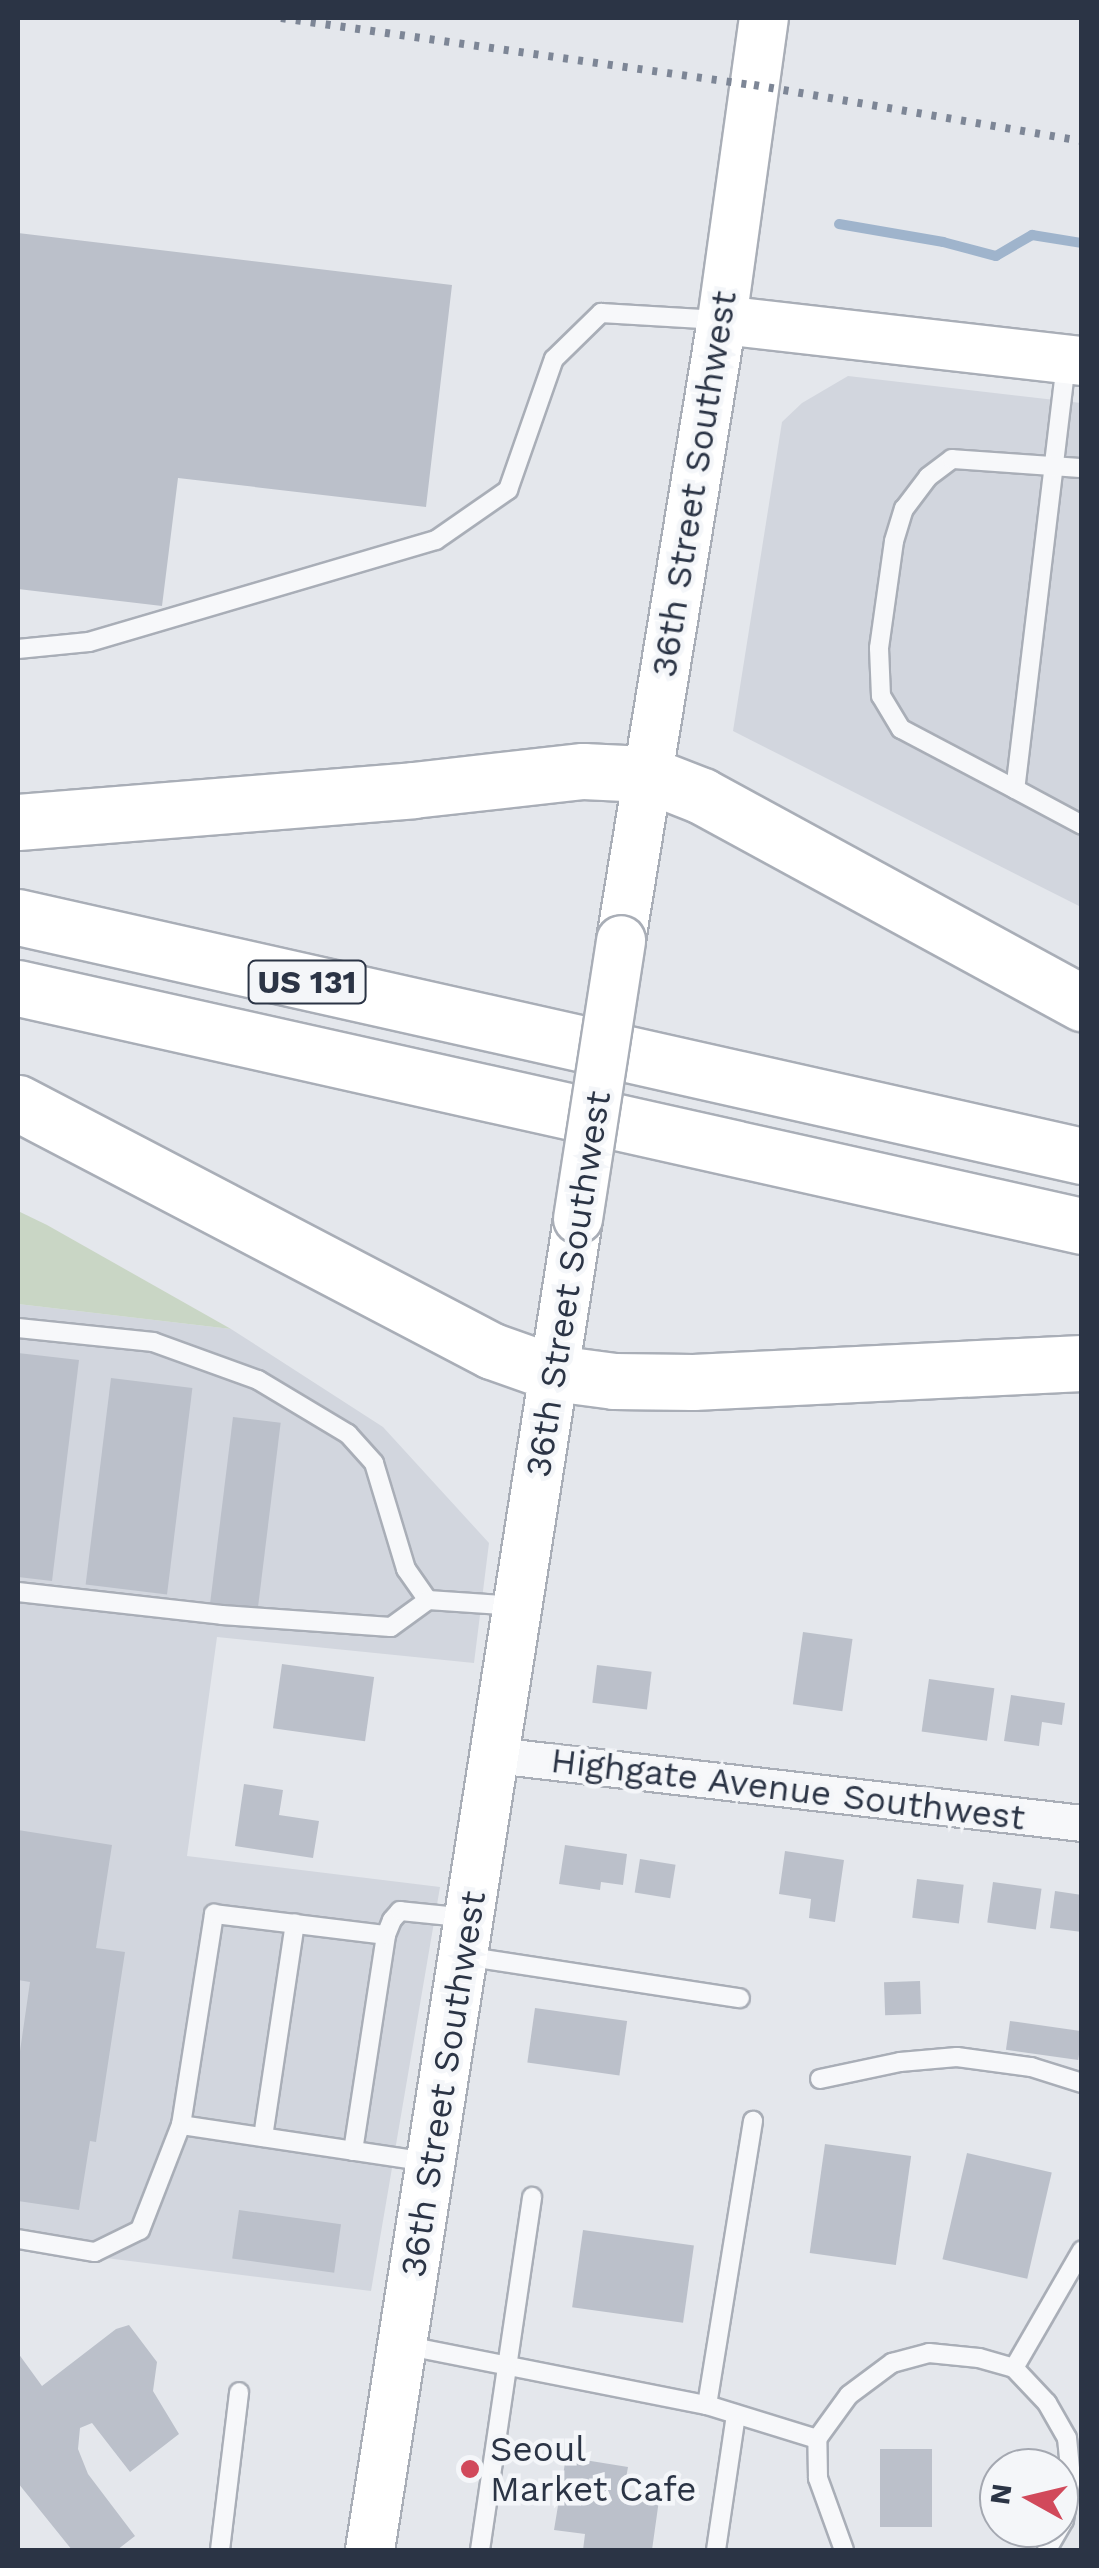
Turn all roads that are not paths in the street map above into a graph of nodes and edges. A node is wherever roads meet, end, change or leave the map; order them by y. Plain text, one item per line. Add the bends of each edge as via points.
1 (764, 18) edge
2 (722, 320) junction
3 (1074, 360) edge
4 (1056, 466) junction
5 (1082, 468) edge
6 (18, 649) edge
7 (646, 774) junction
8 (1015, 789) junction
9 (18, 822) edge
10 (1082, 825) edge
11 (18, 917) edge
12 (18, 988) edge
13 (1082, 1004) edge
14 (18, 1102) edge
15 (1082, 1156) edge
16 (1082, 1226) edge
17 (18, 1328) edge
18 (1082, 1363) edge
19 (554, 1373) junction
20 (18, 1592) edge
21 (428, 1600) junction
22 (518, 1606) junction
23 (495, 1755) junction
24 (1082, 1823) edge
25 (295, 1923) junction
26 (386, 1935) junction
27 (467, 1938) junction
28 (740, 1998) dead end
29 (820, 2079) dead end
30 (1082, 2083) edge
31 (753, 2120) dead end
32 (181, 2125) junction
33 (262, 2136) junction
34 (353, 2150) junction
35 (431, 2162) junction
36 (532, 2198) dead end
37 (18, 2239) edge
38 (1082, 2250) edge
39 (402, 2345) junction
40 (508, 2364) junction
41 (1014, 2368) junction
42 (239, 2392) dead end
43 (707, 2405) junction
44 (736, 2414) junction
45 (817, 2439) junction
46 (220, 2550) edge
47 (370, 2550) edge
48 (480, 2550) edge
49 (716, 2550) edge
50 (844, 2550) edge
51 (1046, 2550) edge

1 - 2 street, 36th Street Southwest
2 - 3 street
2 - 6 lane via 601,312 554,359 508,490 436,540 89,642
2 - 7 street, 36th Street Southwest
3 - 4 lane
4 - 5 lane
4 - 8 lane
4 - 8 lane via 952,459 928,477 904,509 894,541 879,648 881,696 902,729
7 - 9 highway via 594,770
7 - 13 highway via 702,796
7 - 19 street, 36th Street Southwest, bridge
8 - 10 lane
11 - 15 highway, US 131
12 - 16 highway, US 131
14 - 19 highway via 492,1351
17 - 21 lane via 153,1342 258,1380 348,1434 374,1464 406,1569
18 - 19 highway via 694,1382
19 - 22 street, 36th Street Southwest
20 - 21 lane via 391,1627
21 - 22 lane
22 - 23 street, 36th Street Southwest
23 - 24 street, Highgate Avenue Southwest
23 - 27 street, 36th Street Southwest
25 - 26 lane
25 - 32 lane via 212,1917
25 - 33 lane
26 - 27 lane via 400,1911
26 - 34 lane
27 - 28 lane
27 - 35 street, 36th Street Southwest
29 - 30 lane via 957,2058 1031,2067
31 - 43 lane
32 - 33 lane
32 - 37 lane via 140,2230 95,2252
33 - 34 lane
34 - 35 lane
35 - 39 street, 36th Street Southwest
36 - 40 lane
38 - 41 lane
39 - 40 lane
39 - 47 street, 36th Street Southwest
40 - 43 lane
40 - 48 lane
41 - 45 lane via 929,2353 892,2363 849,2395
41 - 51 lane via 1047,2403 1067,2438 1071,2478 1064,2520
42 - 46 lane
43 - 44 lane
44 - 45 lane
44 - 49 lane
45 - 50 lane via 818,2478

